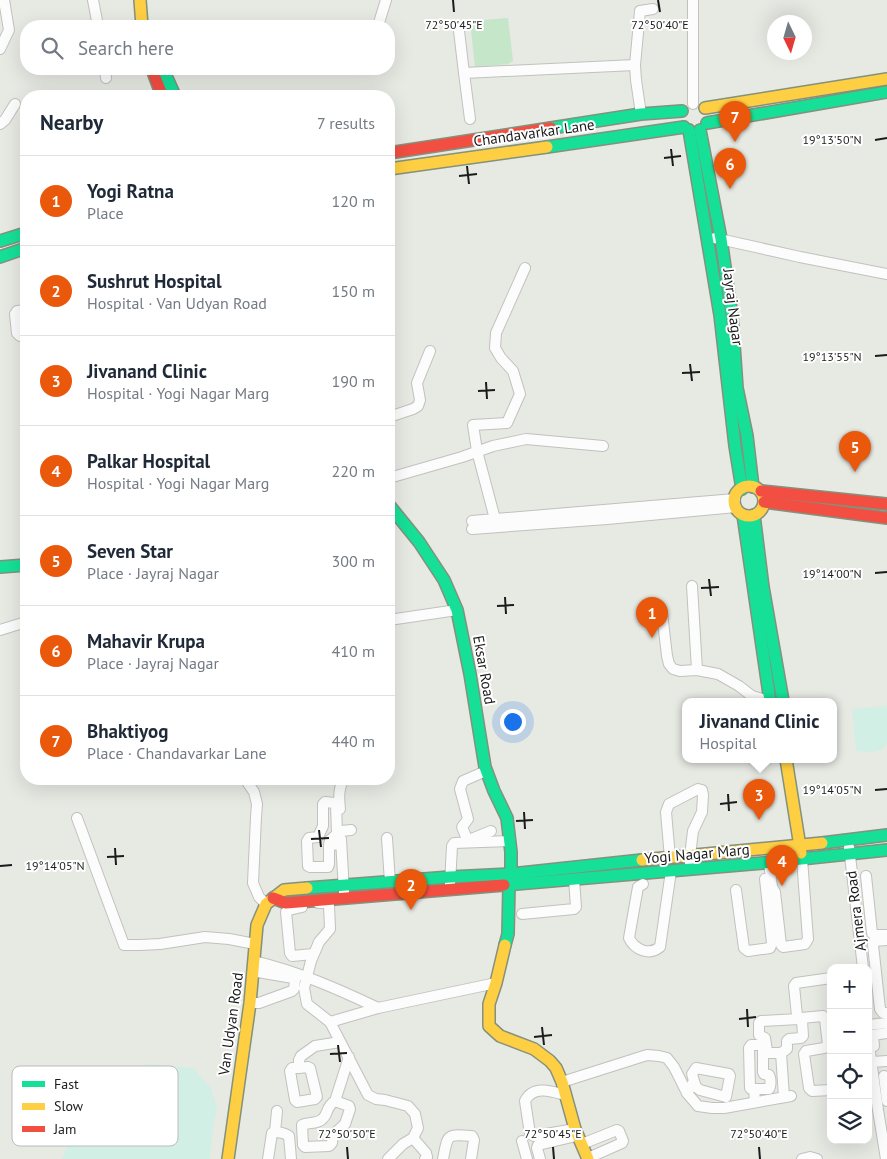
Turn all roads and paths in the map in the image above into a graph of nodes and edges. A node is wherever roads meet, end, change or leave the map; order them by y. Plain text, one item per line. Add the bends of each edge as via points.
1 (4, 0) edge
2 (94, 0) edge
3 (140, 0) edge
4 (150, 0) edge
5 (386, 0) edge
6 (692, 0) edge
7 (653, 9) dead end
8 (97, 20) edge
9 (142, 20) edge
10 (152, 20) edge
11 (380, 20) edge
12 (460, 31) dead end
13 (0, 49) edge
14 (635, 65) junction
15 (464, 73) junction
16 (154, 75) edge
17 (166, 75) edge
18 (887, 79) edge
19 (160, 90) edge
20 (172, 90) edge
21 (887, 92) edge
22 (15, 104) dead end
23 (692, 104) junction
24 (705, 108) junction
25 (682, 111) junction
26 (641, 114) junction
27 (470, 119) dead end
28 (0, 124) edge
29 (695, 127) junction
30 (395, 152) edge
31 (395, 168) edge
32 (708, 203) junction
33 (20, 235) edge
34 (709, 237) junction
35 (721, 239) junction
36 (0, 241) edge
37 (20, 250) edge
38 (0, 257) edge
39 (525, 268) dead end
40 (887, 274) edge
41 (20, 311) edge
42 (732, 316) junction
43 (720, 317) junction
44 (20, 336) edge
45 (430, 352) dead end
46 (730, 362) junction
47 (735, 401) junction
48 (395, 415) edge
49 (746, 436) junction
50 (734, 437) junction
51 (602, 446) dead end
52 (477, 451) junction
53 (395, 473) edge
54 (749, 501) junction
55 (887, 504) edge
56 (395, 512) edge
57 (887, 518) edge
58 (495, 519) junction
59 (511, 522) junction
60 (20, 565) edge
61 (0, 567) edge
62 (692, 586) dead end
63 (759, 593) junction
64 (457, 610) junction
65 (662, 613) dead end
66 (395, 619) edge
67 (20, 624) edge
68 (0, 630) edge
69 (697, 670) junction
70 (759, 698) edge
71 (770, 698) edge
72 (782, 698) edge
73 (787, 763) edge
74 (486, 770) junction
75 (249, 785) edge
76 (341, 785) edge
77 (77, 818) dead end
78 (491, 831) dead end
79 (887, 835) edge
80 (386, 838) dead end
81 (848, 840) junction
82 (510, 841) junction
83 (341, 844) junction
84 (329, 845) junction
85 (799, 846) junction
86 (887, 850) edge
87 (736, 852) junction
88 (850, 855) junction
89 (690, 856) junction
90 (670, 858) junction
91 (802, 859) junction
92 (634, 862) junction
93 (766, 863) junction
94 (581, 866) junction
95 (737, 866) junction
96 (691, 869) junction
97 (671, 871) junction
98 (635, 874) junction
99 (866, 876) dead end
100 (450, 878) junction
101 (578, 879) junction
102 (510, 880) junction
103 (390, 882) junction
104 (643, 884) dead end
105 (344, 886) junction
106 (450, 890) junction
107 (736, 890) dead end
108 (345, 898) junction
109 (270, 901) junction
110 (869, 908) junction
111 (856, 910) junction
112 (522, 914) dead end
113 (887, 934) edge
114 (887, 940) edge
115 (255, 944) junction
116 (313, 954) junction
117 (874, 956) junction
118 (862, 963) edge
119 (256, 967) junction
120 (285, 973) junction
121 (307, 978) junction
122 (827, 979) edge
123 (496, 983) junction
124 (873, 996) edge
125 (250, 1003) junction
126 (378, 1008) junction
127 (887, 1013) edge
128 (330, 1022) junction
129 (887, 1023) edge
130 (872, 1025) edge
131 (887, 1034) edge
132 (340, 1042) junction
133 (781, 1053) junction
134 (871, 1054) edge
135 (349, 1057) junction
136 (887, 1061) edge
137 (874, 1066) junction
138 (299, 1068) dead end
139 (886, 1074) edge
140 (694, 1081) junction
141 (562, 1082) junction
142 (872, 1087) edge
143 (754, 1089) dead end
144 (827, 1090) edge
145 (686, 1093) junction
146 (565, 1095) junction
147 (726, 1097) junction
148 (335, 1101) junction
149 (755, 1102) junction
150 (724, 1108) junction
151 (884, 1109) edge
152 (277, 1111) dead end
153 (275, 1132) junction
154 (578, 1136) junction
155 (413, 1138) junction
156 (522, 1141) dead end
157 (885, 1142) edge
158 (588, 1158) edge
159 (228, 1159) edge
160 (268, 1159) edge
161 (291, 1159) edge
162 (388, 1159) edge
163 (425, 1159) edge
164 (443, 1159) edge
165 (471, 1159) edge
166 (527, 1159) edge
167 (540, 1159) edge
168 (802, 1159) edge
169 (818, 1159) edge
170 (886, 1159) edge

1 - 13 street via 9,30
2 - 8 street
3 - 9 street
4 - 10 street
5 - 11 street
6 - 23 street
7 - 14 street via 640,11
12 - 15 street
14 - 15 street
14 - 26 street
15 - 27 street
16 - 19 street
17 - 20 street
18 - 24 street
21 - 29 street, Chandavarkar Lane
22 - 28 street
23 - 24 street
23 - 25 street
24 - 29 street via 709,118
25 - 26 street, Chandavarkar Lane
25 - 29 street via 681,122
26 - 30 street, Chandavarkar Lane
29 - 31 street, Chandavarkar Lane
29 - 32 street, Jayraj Nagar
32 - 34 street, Jayraj Nagar
32 - 35 street, Jayraj Nagar
33 - 36 street
34 - 35 street
34 - 43 street, Jayraj Nagar
35 - 40 street
35 - 42 street, Jayraj Nagar
37 - 38 street
39 - 52 street via 496,332 495,348 512,371 520,394 507,423 473,426
41 - 44 street via 16,314
42 - 43 street
42 - 46 street, Jayraj Nagar
43 - 46 street, Jayraj Nagar
45 - 48 street via 416,383 420,400 418,406
46 - 47 street, Jayraj Nagar
47 - 49 street, Jayraj Nagar
47 - 50 street, Jayraj Nagar
49 - 50 street
49 - 54 street, Jayraj Nagar
50 - 54 street, Jayraj Nagar
51 - 52 street via 526,440
52 - 53 street
52 - 58 street
54 - 55 street
54 - 57 street
54 - 59 street
54 - 63 street
56 - 64 street, Eksar Road via 444,580
58 - 59 street
58 - 59 street via 472,525
60 - 61 street
62 - 69 street
63 - 71 street
63 - 72 street
64 - 66 street
64 - 74 street, Eksar Road
65 - 69 street via 669,664 680,671
67 - 68 street
69 - 70 street via 718,674
73 - 85 street
74 - 78 street via 463,781 460,789 468,819 462,827 469,840
74 - 82 street, Eksar Road via 508,818
75 - 109 street via 257,804 254,884 259,897
76 - 83 street via 339,793 346,829
77 - 115 street via 124,945 160,944 205,937
79 - 81 street, Yogi Nagar Marg
80 - 103 street
81 - 85 street, Yogi Nagar Marg
81 - 88 street, Ajmera Road
82 - 100 street via 454,843
82 - 102 street, Eksar Road
83 - 84 street
83 - 105 street
84 - 84 street via 328,867 308,866 307,841 318,837 322,830 323,804 335,802 337,834
85 - 87 street, Yogi Nagar Marg
85 - 91 street
86 - 88 street, Yogi Nagar Marg
87 - 89 street, Yogi Nagar Marg
87 - 95 street
88 - 91 street, Yogi Nagar Marg
88 - 111 street, Ajmera Road
89 - 90 street, Yogi Nagar Marg
89 - 90 street via 693,831 702,812 702,790 669,804 666,812
89 - 96 street
90 - 92 street, Yogi Nagar Marg
91 - 93 street, Yogi Nagar Marg
91 - 93 street via 808,939 806,944 783,947 775,892
92 - 94 street, Yogi Nagar Marg
92 - 98 street
93 - 95 street, Yogi Nagar Marg
93 - 107 street via 770,948 748,951 744,948
94 - 101 street
94 - 102 street, Yogi Nagar Marg
95 - 96 street, Yogi Nagar Marg
96 - 97 street, Yogi Nagar Marg
97 - 98 street, Yogi Nagar Marg
97 - 104 street via 660,946 651,952 632,945 629,938 638,887
98 - 101 street, Yogi Nagar Marg
99 - 110 street
100 - 102 street
100 - 103 street
100 - 106 street
101 - 102 street, Yogi Nagar Marg
101 - 112 street via 574,909
102 - 106 street
102 - 123 street, Eksar Road via 508,934
103 - 105 street
105 - 108 street
105 - 109 street via 284,890
106 - 108 street
108 - 109 street
109 - 115 street, Van Udyan Road via 257,924
110 - 111 street
110 - 113 street via 872,933
111 - 118 street, Ajmera Road
114 - 117 street via 874,942
115 - 119 street, Van Udyan Road
116 - 116 street via 318,942 330,929 329,904 326,903 305,904 286,912 290,953 292,956
116 - 121 street
117 - 118 street
117 - 124 street
119 - 120 street
119 - 125 street, Van Udyan Road
120 - 121 street
120 - 125 street via 295,980 292,991
121 - 126 street
121 - 128 street via 304,988 308,1004
122 - 144 street via 794,986 797,1016 823,1016 825,1019 828,1045 804,1054 809,1088 812,1091
123 - 126 street
123 - 141 street, Eksar Road via 489,1004 489,1026 500,1036 534,1049 550,1061
124 - 127 street via 883,1013
125 - 159 street, Van Udyan Road
126 - 128 street
128 - 132 street
129 - 130 street
131 - 137 street via 873,1035
132 - 135 street
132 - 138 street via 315,1046 299,1060
133 - 133 street via 787,1049 789,1039 803,1036 802,1020 758,1023 759,1035 765,1038 768,1053
133 - 149 street via 787,1097
134 - 137 street
135 - 148 street
135 - 155 street via 368,1095 408,1106 415,1114 418,1128
136 - 137 street
137 - 139 street
137 - 142 street
139 - 151 street
140 - 145 street
140 - 147 street via 700,1090
140 - 147 street via 692,1074 696,1068 729,1074
141 - 145 street via 647,1055 659,1056 667,1058 674,1067
141 - 146 street
142 - 151 street
143 - 149 street
145 - 150 street via 698,1106
146 - 154 street
146 - 154 street via 547,1090 527,1097 530,1134
147 - 150 street
148 - 148 street via 349,1106 345,1124 333,1135 329,1146 305,1147 302,1125 320,1122
149 - 150 street
151 - 157 street
152 - 153 street
153 - 160 street via 272,1133
153 - 161 street via 289,1136
154 - 158 street
154 - 158 street via 616,1130 621,1136 622,1143
154 - 167 street via 538,1145
155 - 162 street
155 - 163 street via 426,1153
156 - 166 street
157 - 170 street
164 - 165 street via 446,1141 453,1134 472,1136
168 - 169 street

